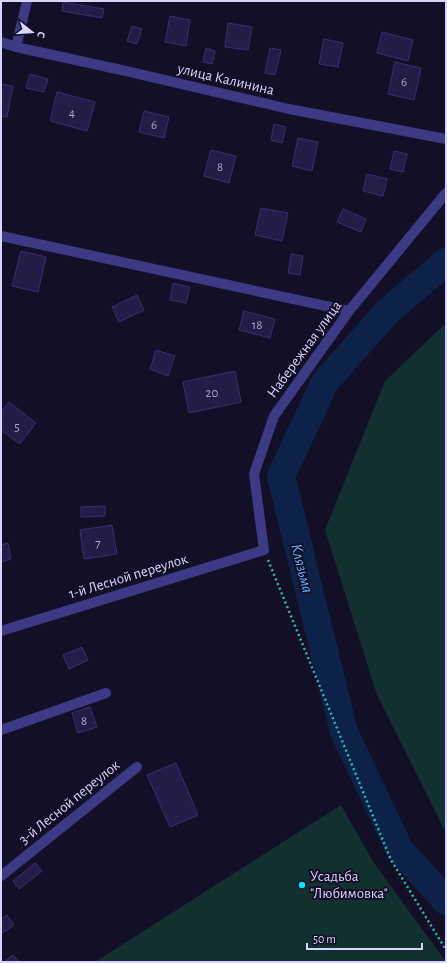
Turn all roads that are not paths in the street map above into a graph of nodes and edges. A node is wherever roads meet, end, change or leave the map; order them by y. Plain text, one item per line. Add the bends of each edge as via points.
1 (27, 1) edge
2 (1, 42) edge
3 (16, 47) junction
4 (446, 139) edge
5 (446, 193) edge
6 (1, 236) edge
7 (349, 311) junction
8 (264, 550) joint
9 (1, 631) edge
10 (106, 693) dead end
11 (1, 730) edge
12 (136, 767) dead end
13 (1, 876) edge

1 - 3 street
2 - 3 street, улица Калинина
3 - 4 street, улица Калинина via 289,109
5 - 7 street, Набережная улица
6 - 7 street
7 - 8 street, Набережная улица via 274,416 254,474
8 - 9 street, 1-й Лесной переулок
10 - 11 street
12 - 13 street, 3-й Лесной переулок

